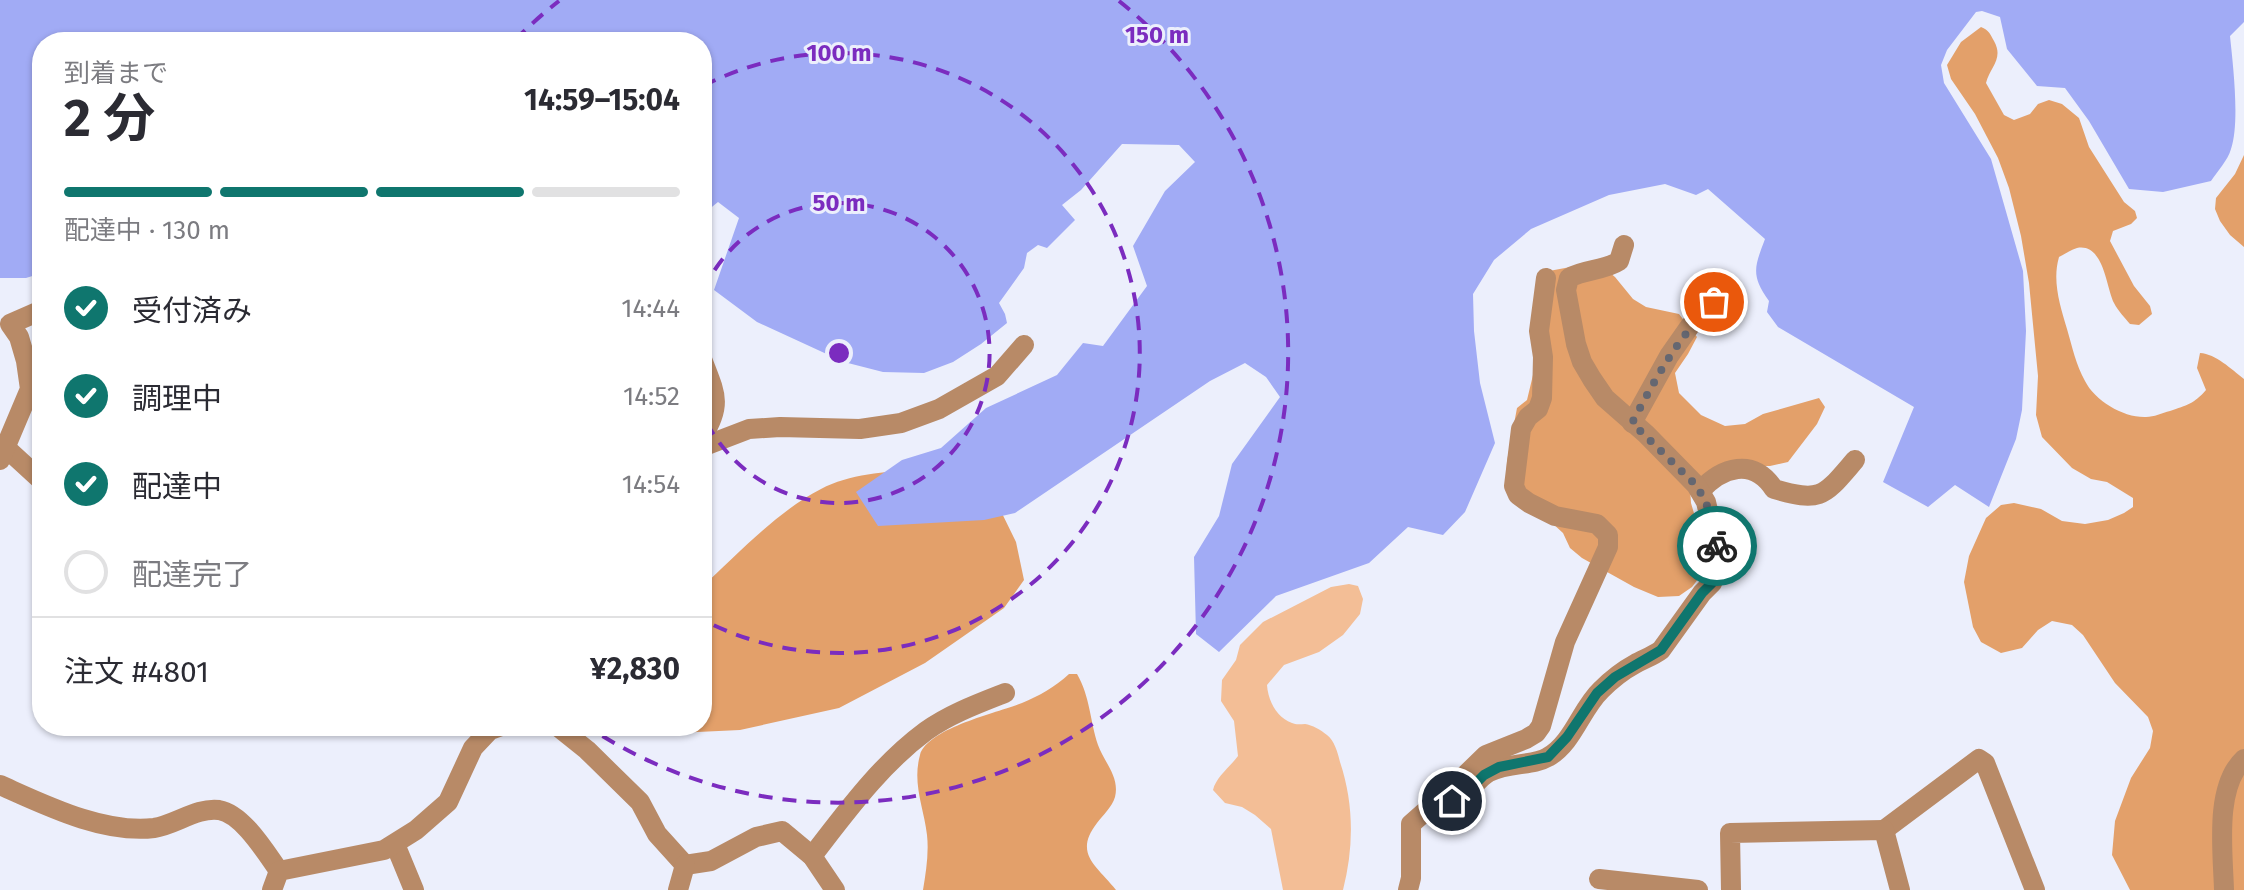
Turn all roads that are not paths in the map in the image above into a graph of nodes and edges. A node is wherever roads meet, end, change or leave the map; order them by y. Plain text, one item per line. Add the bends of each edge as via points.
1 (1624, 245) dead end
2 (1546, 278) dead end
3 (1732, 299) dead end
4 (32, 314) edge
5 (1024, 345) dead end
6 (712, 384) edge
7 (32, 395) edge
8 (32, 400) edge
9 (712, 416) edge
10 (1632, 423) junction
11 (712, 443) edge
12 (3, 454) edge
13 (1855, 460) dead end
14 (32, 474) edge
15 (1700, 491) junction
16 (1005, 693) dead end
17 (484, 736) edge
18 (570, 736) edge
19 (2244, 759) edge
20 (0, 785) edge
21 (1432, 804) junction
22 (1884, 830) junction
23 (395, 844) junction
24 (812, 856) junction
25 (685, 865) junction
26 (1599, 879) dead end
27 (276, 880) edge
28 (414, 890) edge
29 (678, 890) edge
30 (835, 890) edge
31 (1408, 890) edge
32 (1698, 890) edge
33 (1731, 890) edge
34 (1900, 890) edge
35 (2035, 890) edge
36 (2224, 890) edge

1 - 10 street via 1619,261 1577,273 1569,278 1566,290 1582,362 1605,398
2 - 21 street via 1539,331 1542,398 1521,429 1514,486 1518,495 1555,516 1597,524 1608,535 1608,547 1565,642 1541,726 1526,739 1486,755
3 - 10 street via 1714,302 1690,326
4 - 7 street via 10,324 19,337
5 - 11 street via 997,376 939,409 901,423 860,429 749,429
6 - 9 street
8 - 12 street
10 - 15 street
12 - 14 street
13 - 15 street via 1826,493 1816,496 1774,489 1746,468 1711,479
15 - 21 street via 1718,568 1661,650 1597,693 1548,757 1499,767 1463,796
16 - 24 street via 956,713 897,755
17 - 23 street via 473,748 448,802
18 - 25 street via 640,802 657,834
19 - 36 street via 2228,782
20 - 27 street via 43,806 136,829 220,810 252,834
21 - 31 street via 1411,824
22 - 33 street via 1730,833
22 - 34 street
22 - 35 street via 1979,759
23 - 27 street
23 - 28 street
24 - 25 street via 782,831 756,837 711,861
24 - 30 street
25 - 29 street
26 - 32 street

